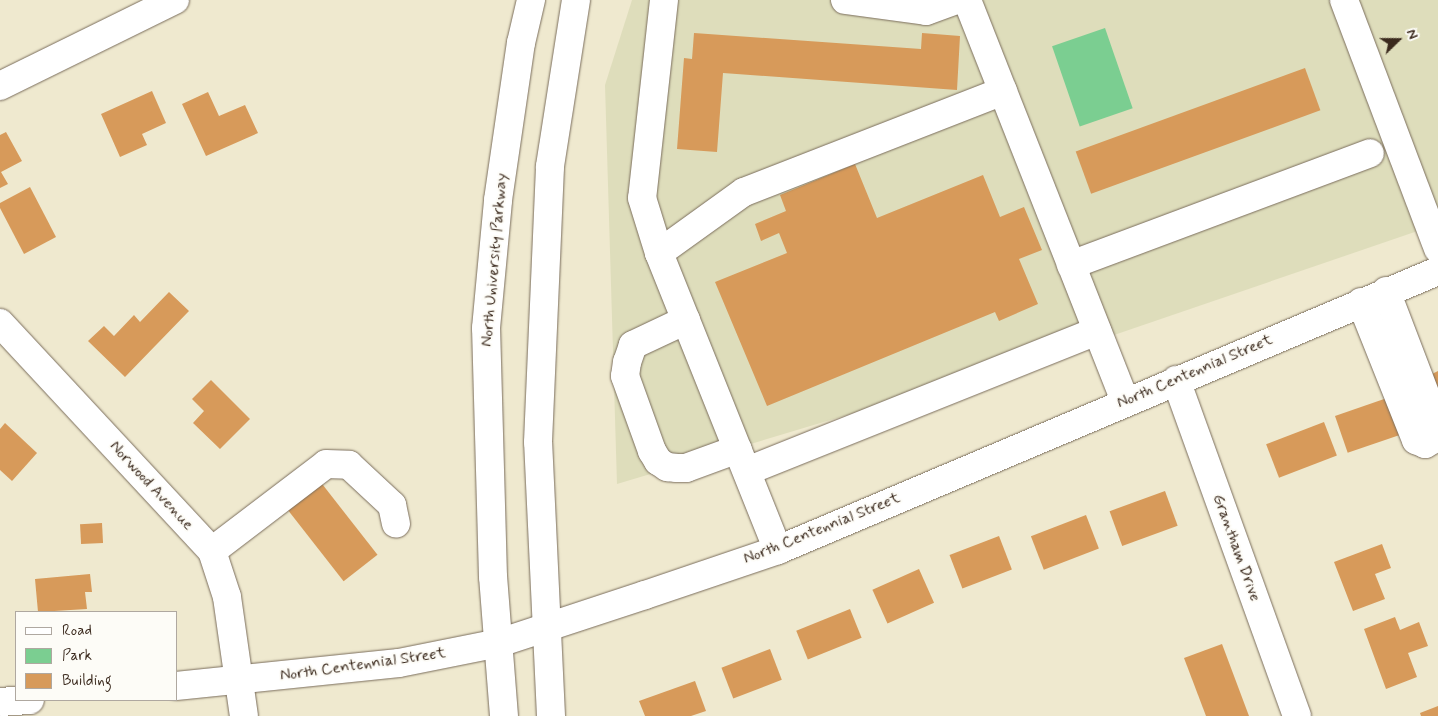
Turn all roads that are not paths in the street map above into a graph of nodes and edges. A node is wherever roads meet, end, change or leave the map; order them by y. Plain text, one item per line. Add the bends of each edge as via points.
1 (175, 0) edge
2 (531, 0) edge
3 (576, 0) edge
4 (664, 0) edge
5 (845, 0) edge
6 (956, 0) edge
7 (967, 0) edge
8 (1344, 0) edge
9 (0, 86) edge
10 (1003, 91) junction
11 (1370, 153) dead end
12 (1438, 249) edge
13 (659, 253) junction
14 (1071, 265) junction
15 (1438, 271) edge
16 (1386, 291) junction
17 (1361, 302) junction
18 (686, 320) junction
19 (0, 323) edge
20 (1097, 331) junction
21 (1176, 380) junction
22 (1125, 402) junction
23 (1438, 427) edge
24 (1438, 433) edge
25 (743, 460) junction
26 (396, 524) dead end
27 (778, 550) junction
28 (212, 551) junction
29 (548, 627) junction
30 (499, 643) junction
31 (240, 680) junction
32 (178, 686) edge
33 (244, 716) edge
34 (504, 716) edge
35 (551, 716) edge
36 (1297, 716) edge

1 - 9 main road
2 - 30 main road, North University Parkway via 521,43 498,200 486,328 493,576
3 - 29 main road via 550,166 546,245 538,442
4 - 13 main road via 642,198
5 - 6 main road via 926,11
7 - 10 main road
8 - 12 main road
10 - 13 main road via 744,192
10 - 14 main road
11 - 14 main road
13 - 18 main road
14 - 20 main road
15 - 16 main road, North Centennial Street
16 - 17 main road, North Centennial Street
16 - 23 main road
17 - 21 main road, North Centennial Street
17 - 24 main road via 1416,440 1425,444 1436,438
18 - 25 main road
18 - 25 main road via 633,346 627,362 625,376 652,451 658,461 667,467 677,468
19 - 28 main road, Norwood Avenue
20 - 22 main road
20 - 25 main road
21 - 22 main road, North Centennial Street
21 - 36 main road, Grantham Drive
22 - 27 main road, North Centennial Street
25 - 27 main road
26 - 28 main road via 392,505 349,465 326,464
27 - 29 main road, North Centennial Street
28 - 31 main road, Norwood Avenue via 227,597
29 - 30 main road, North Centennial Street
29 - 35 main road
30 - 31 main road, North Centennial Street via 399,664
30 - 34 main road, North University Parkway
31 - 32 main road, North Centennial Street
31 - 33 main road, Norwood Avenue

